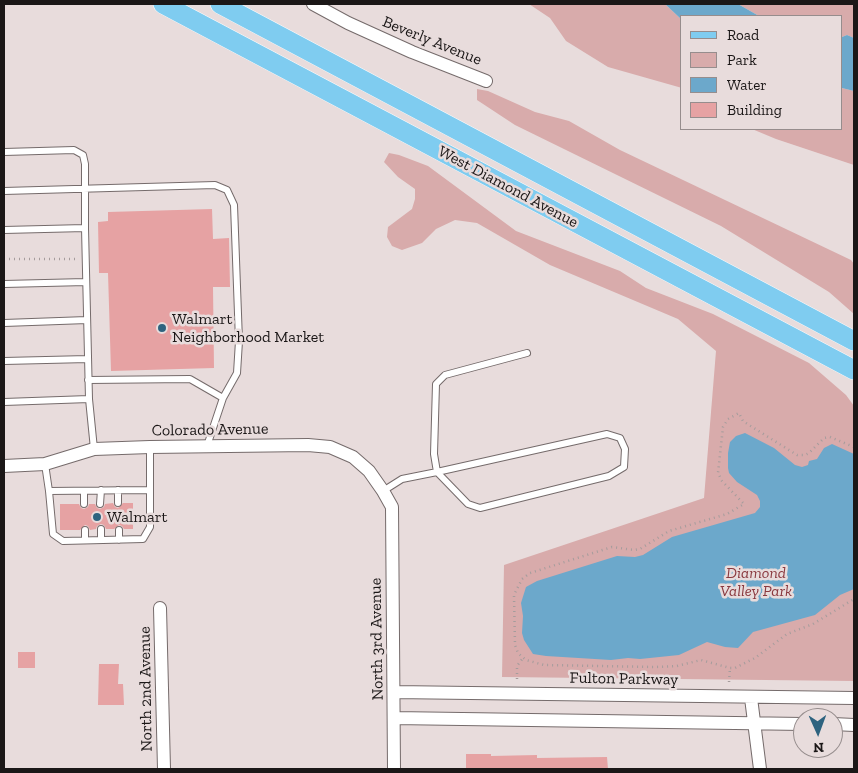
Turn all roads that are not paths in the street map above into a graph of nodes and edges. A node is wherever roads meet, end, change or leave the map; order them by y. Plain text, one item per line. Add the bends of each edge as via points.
1 (163, 4) edge
2 (220, 4) edge
3 (313, 4) edge
4 (486, 81) dead end
5 (4, 152) edge
6 (85, 188) junction
7 (4, 191) edge
8 (85, 228) junction
9 (4, 230) edge
10 (86, 282) junction
11 (4, 284) edge
12 (87, 320) junction
13 (4, 323) edge
14 (854, 341) edge
15 (527, 353) dead end
16 (88, 359) junction
17 (4, 361) edge
18 (854, 370) edge
19 (88, 380) junction
20 (223, 398) junction
21 (89, 399) junction
22 (4, 402) edge
23 (207, 446) junction
24 (150, 447) junction
25 (94, 449) junction
26 (44, 464) junction
27 (4, 466) edge
28 (438, 472) junction
29 (84, 490) junction
30 (101, 490) junction
31 (118, 490) junction
32 (150, 490) junction
33 (49, 491) junction
34 (384, 491) junction
35 (118, 503) dead end
36 (84, 504) dead end
37 (100, 504) dead end
38 (392, 507) joint
39 (101, 529) dead end
40 (85, 530) dead end
41 (119, 530) dead end
42 (85, 540) junction
43 (101, 540) junction
44 (119, 540) junction
45 (160, 608) dead end
46 (394, 692) junction
47 (751, 698) junction
48 (854, 698) edge
49 (394, 718) junction
50 (753, 724) junction
51 (793, 724) edge
52 (164, 769) edge
53 (394, 769) edge
54 (760, 769) edge

1 - 18 main road, West Diamond Avenue
2 - 14 main road, West Diamond Avenue
3 - 4 street, Beverly Avenue via 412,52
5 - 6 lane via 74,150 83,155
6 - 7 lane
6 - 8 lane
6 - 20 lane via 215,185 227,190 234,205 239,341 237,372
8 - 9 lane
8 - 10 lane
10 - 11 lane
10 - 12 lane
12 - 13 lane
12 - 16 lane
15 - 28 lane via 445,375 436,384 434,454
16 - 17 lane
16 - 19 lane
19 - 20 lane via 190,379
19 - 21 lane
20 - 23 lane
21 - 22 lane
21 - 25 lane
23 - 24 street, Colorado Avenue
23 - 34 street, Colorado Avenue via 330,447 353,457
24 - 25 street, Colorado Avenue
24 - 32 lane
25 - 26 street, Colorado Avenue
26 - 27 street, Colorado Avenue
26 - 33 lane
28 - 28 lane via 607,434 620,438 625,449 624,467 609,476 480,508 468,504
28 - 34 lane via 402,479
29 - 30 lane
29 - 33 lane
29 - 36 lane
30 - 31 lane
30 - 37 lane
31 - 32 lane
31 - 35 lane
32 - 44 lane via 150,527 143,539
33 - 42 lane via 53,534 64,541
34 - 38 street, Colorado Avenue
38 - 46 street, North 3rd Avenue
39 - 43 lane
40 - 42 lane
41 - 44 lane
42 - 43 lane
43 - 44 lane
45 - 52 street, North 2nd Avenue
46 - 47 street, Fulton Parkway
46 - 49 street, North 3rd Avenue
47 - 48 street, Fulton Parkway
47 - 50 street
49 - 50 street
49 - 53 street, North 3rd Avenue
50 - 51 street
50 - 54 street

